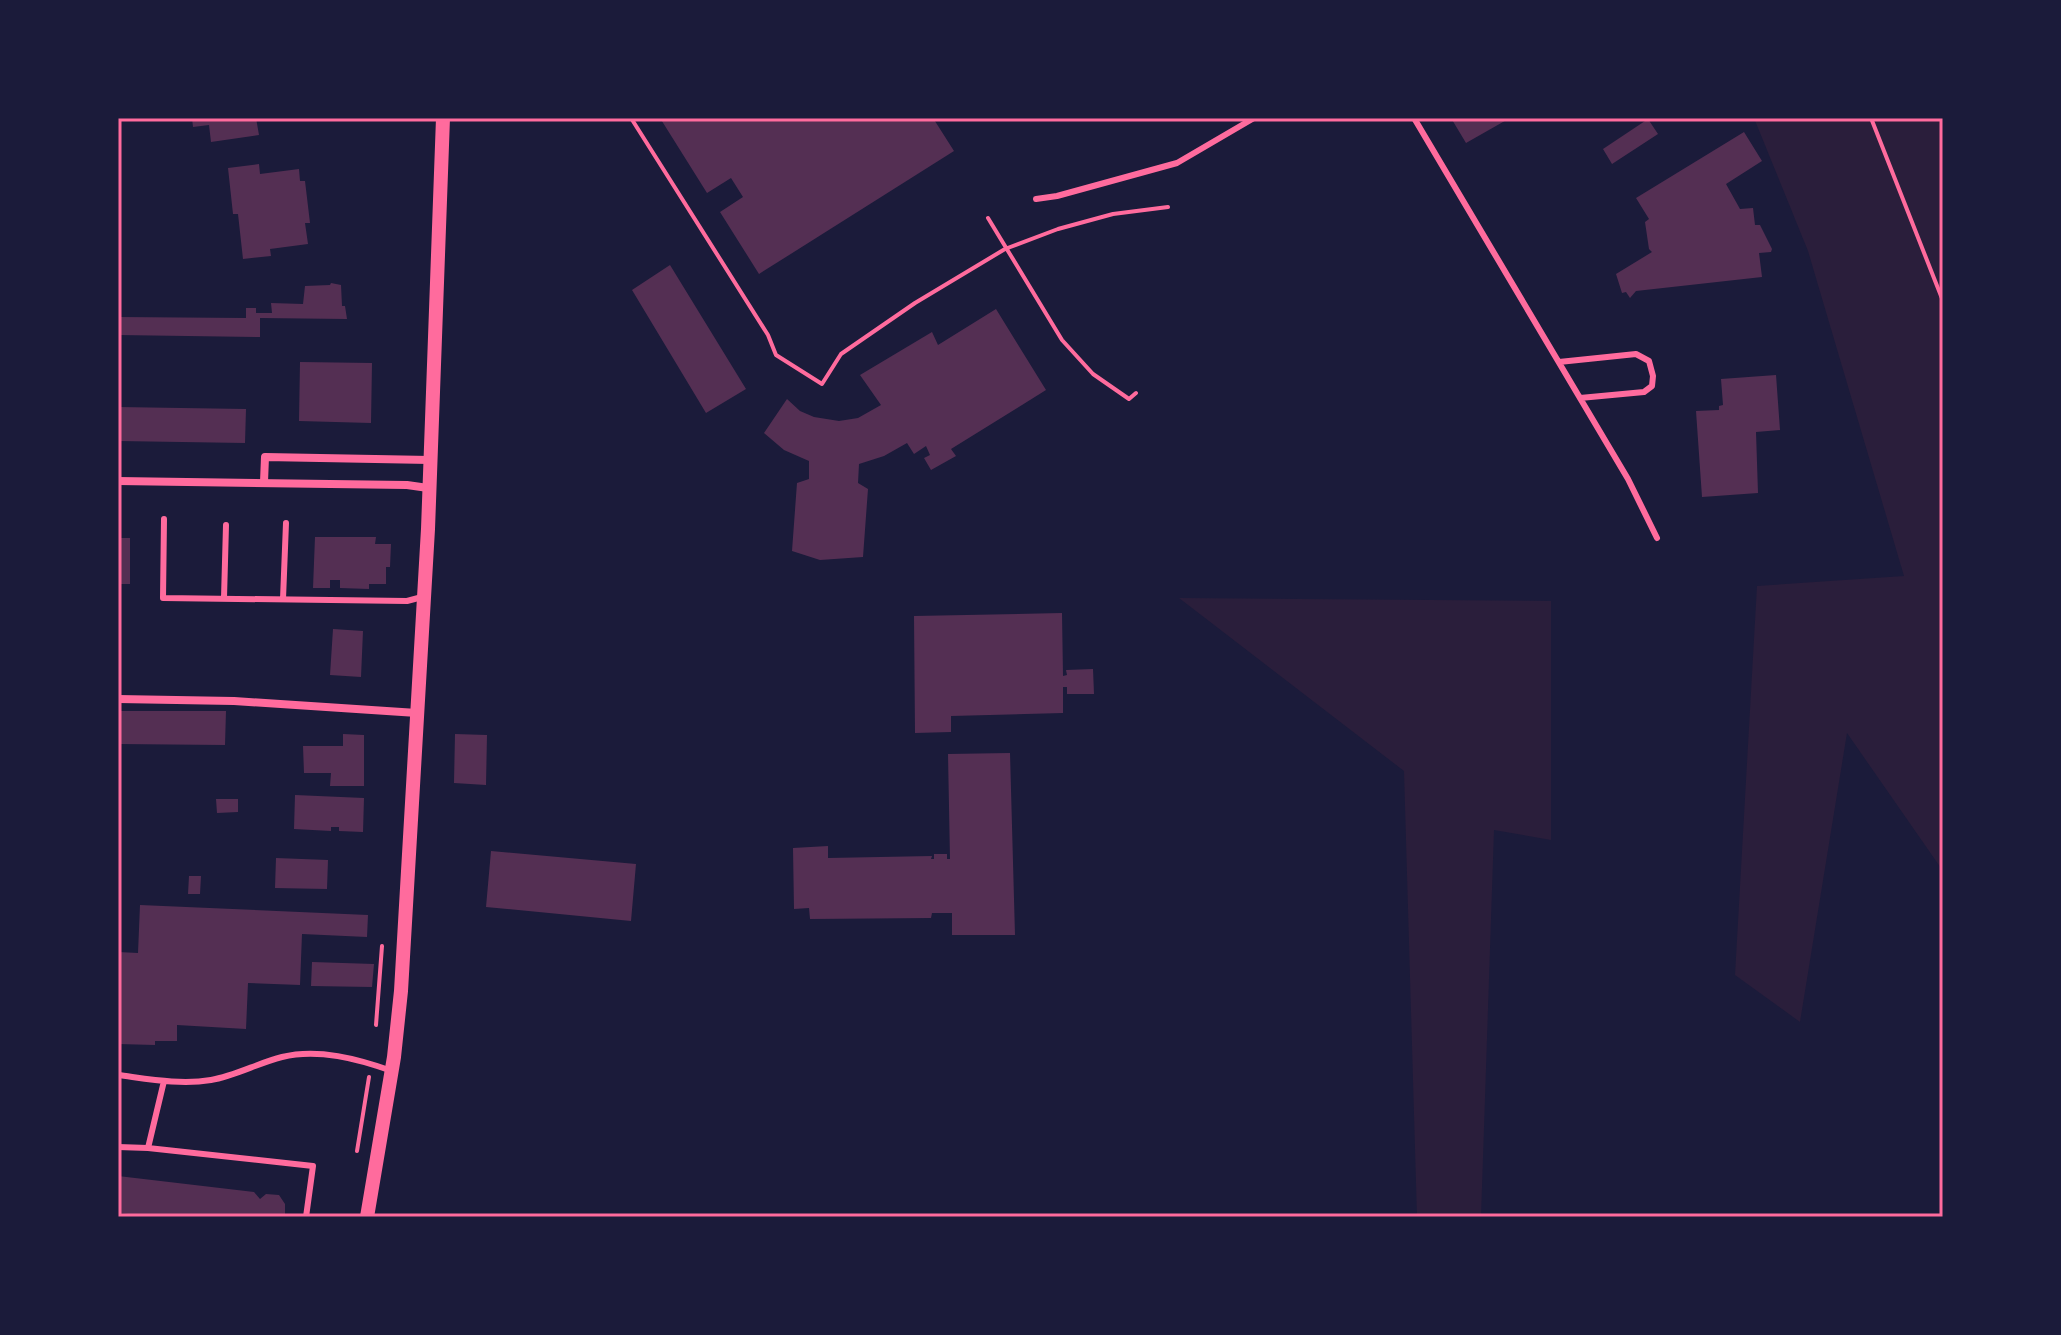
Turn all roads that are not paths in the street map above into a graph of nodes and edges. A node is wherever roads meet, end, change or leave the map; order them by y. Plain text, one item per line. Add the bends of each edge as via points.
1 (443, 118) edge
2 (1254, 118) edge
3 (1414, 118) edge
4 (1036, 199) dead end
5 (1559, 362) junction
6 (1580, 398) junction
7 (430, 460) junction
8 (118, 481) edge
9 (264, 482) junction
10 (428, 488) junction
11 (164, 519) dead end
12 (286, 523) dead end
13 (226, 525) dead end
14 (1657, 538) dead end
15 (422, 597) junction
16 (224, 598) junction
17 (283, 599) junction
18 (118, 699) edge
19 (417, 713) junction
20 (392, 1071) junction
21 (118, 1075) edge
22 (164, 1081) junction
23 (118, 1147) edge
24 (148, 1148) junction
25 (306, 1217) edge
26 (367, 1217) edge

1 - 7 street
2 - 4 lane via 1177,163
3 - 5 lane
5 - 6 lane
5 - 6 lane via 1636,354 1649,361 1652,386 1644,392
6 - 14 lane
7 - 9 street via 265,457
7 - 10 street
8 - 9 street
9 - 10 street
10 - 15 street
11 - 16 lane via 163,598
12 - 17 lane
13 - 16 lane
15 - 17 lane
15 - 19 street
16 - 17 lane
18 - 19 street
19 - 20 street
20 - 22 lane via 324,1054 285,1056 214,1080
20 - 26 street
21 - 22 lane
22 - 24 lane
23 - 24 lane
24 - 25 lane via 313,1166

